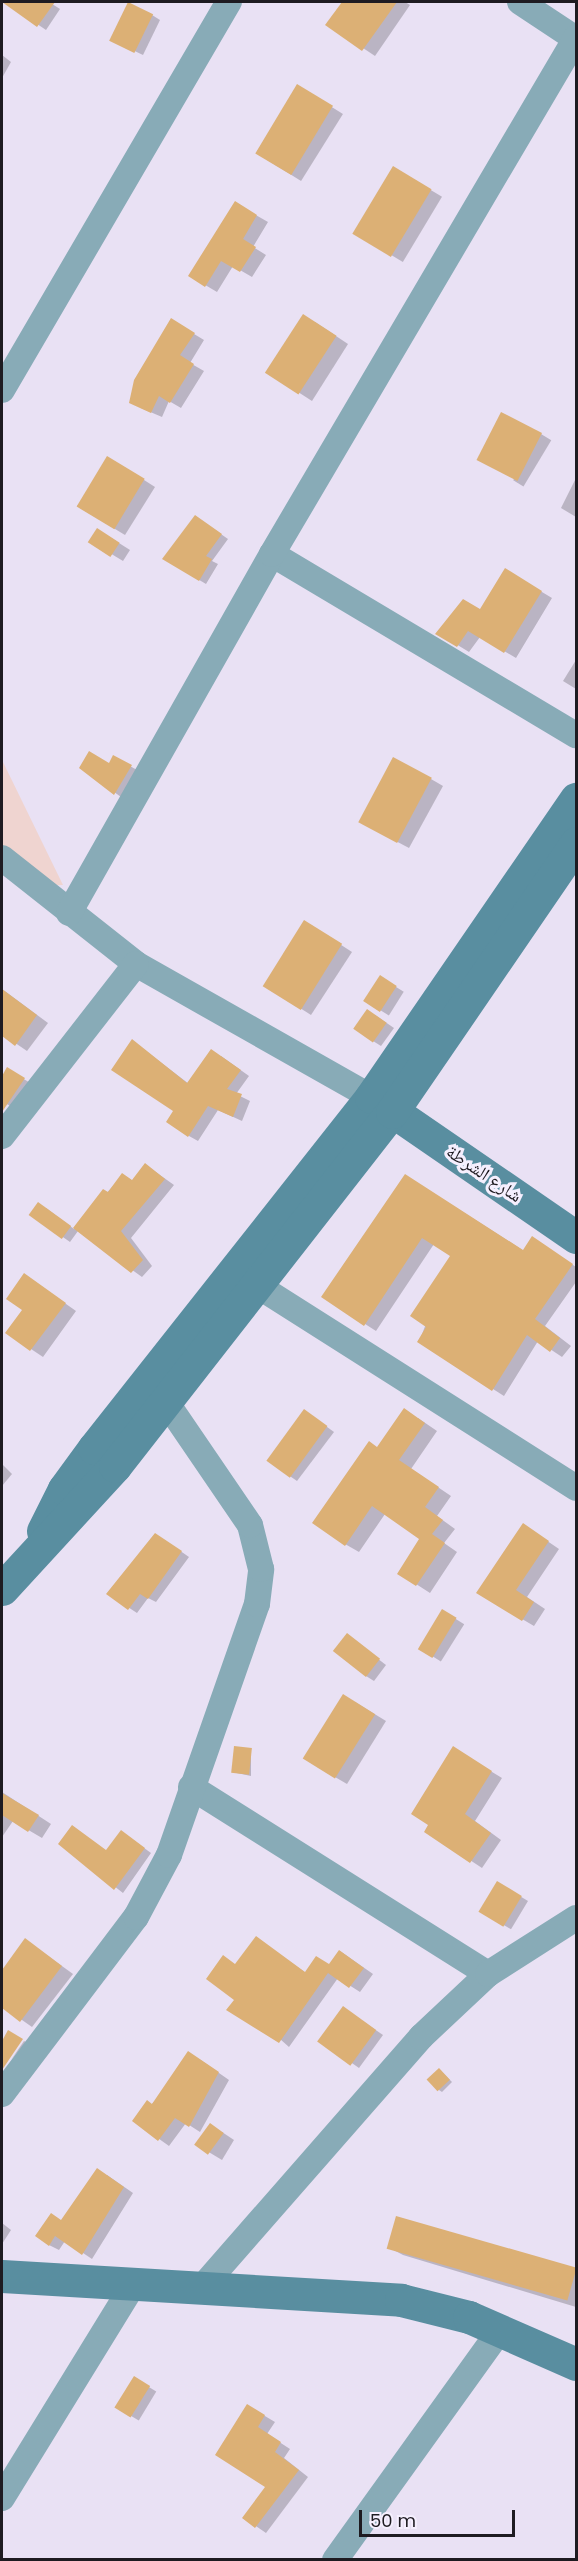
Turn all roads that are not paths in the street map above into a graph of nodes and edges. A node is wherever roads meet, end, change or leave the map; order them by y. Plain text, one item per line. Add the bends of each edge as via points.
1 (229, 2) edge
2 (520, 2) edge
3 (576, 38) edge
4 (2, 390) edge
5 (272, 554) junction
6 (576, 735) edge
7 (576, 799) edge
8 (576, 843) edge
9 (2, 858) edge
10 (69, 913) junction
11 (136, 964) junction
12 (382, 1104) junction
13 (2, 1136) edge
14 (576, 1237) edge
15 (258, 1286) junction
16 (166, 1402) junction
17 (576, 1488) edge
18 (38, 1544) junction
19 (2, 1589) edge
20 (191, 1787) junction
21 (576, 1918) edge
22 (488, 1974) junction
23 (2, 2094) edge
24 (2, 2276) edge
25 (135, 2282) junction
26 (204, 2285) junction
27 (500, 2330) junction
28 (574, 2368) edge
29 (2, 2498) edge
30 (335, 2559) edge

1 - 4 street
2 - 3 street
3 - 5 street
5 - 6 street
5 - 10 street
7 - 12 main road
8 - 12 main road
9 - 10 street
10 - 11 street
11 - 12 street
11 - 13 street
12 - 14 main road, شارع الشرطة
12 - 15 main road
12 - 18 main road via 94,1448 63,1489
15 - 16 main road
15 - 17 street
16 - 18 main road via 97,1488
16 - 20 street via 250,1525 261,1569 257,1604
18 - 19 main road
20 - 22 street
20 - 23 street via 169,1855 136,1917
21 - 22 street
22 - 26 street via 421,2037
24 - 25 main road
25 - 26 main road
25 - 29 street
26 - 27 main road via 401,2300
27 - 28 main road
27 - 30 street

